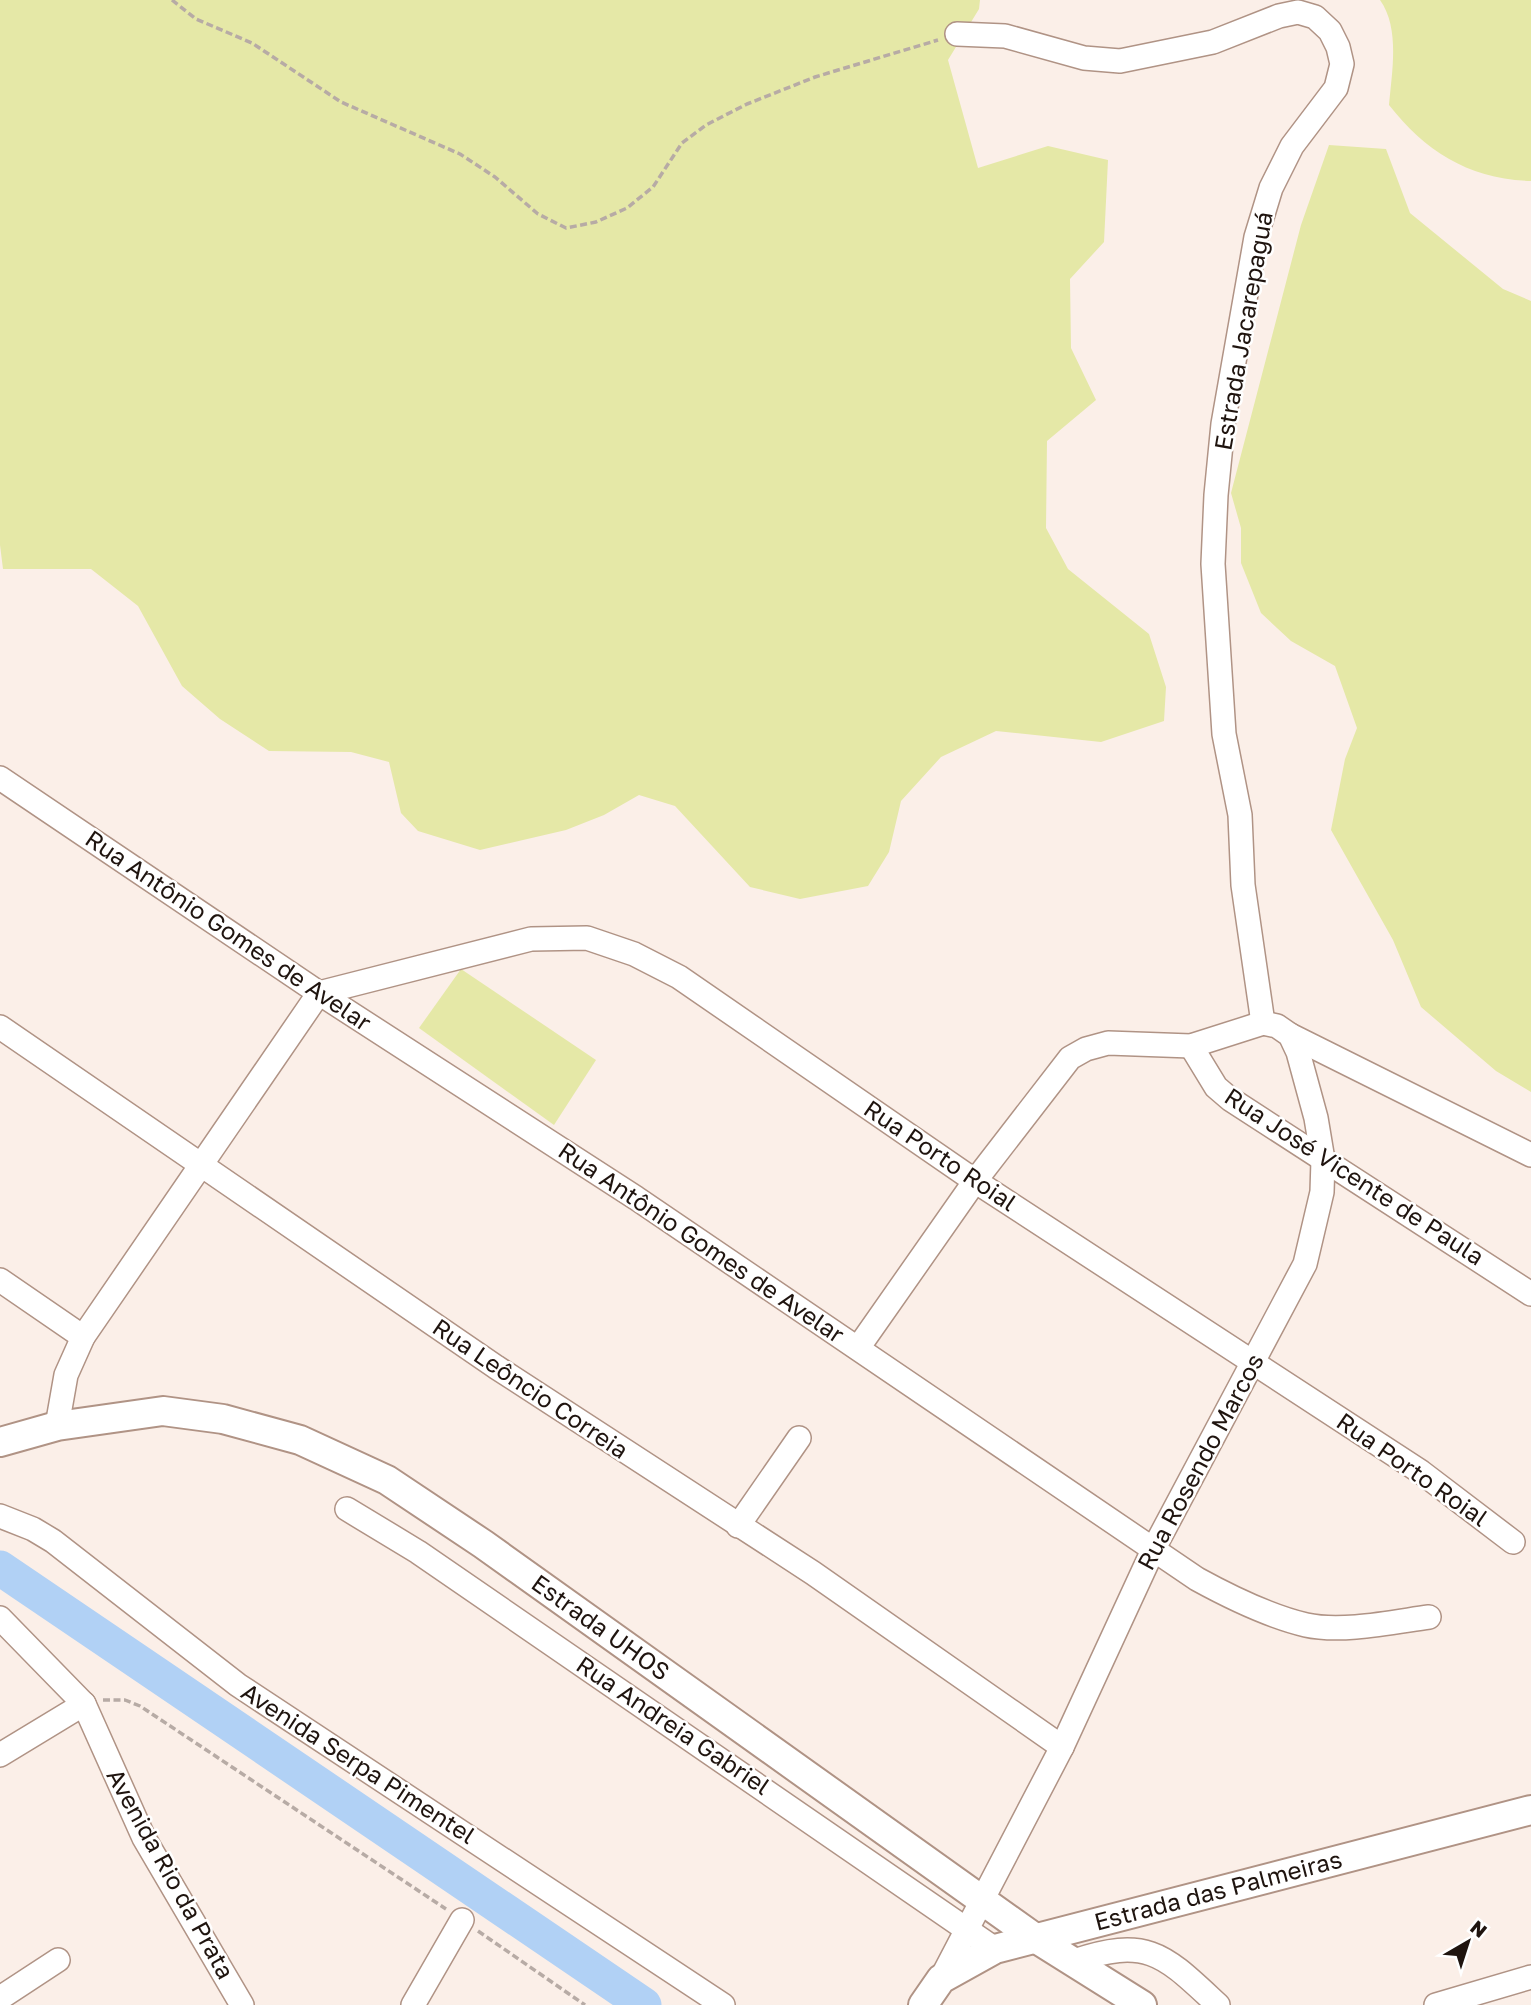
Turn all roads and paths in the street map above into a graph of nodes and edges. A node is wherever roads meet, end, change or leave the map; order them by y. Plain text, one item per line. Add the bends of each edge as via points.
1 (172, 0) edge
2 (957, 34) joint
3 (0, 778) edge
4 (319, 993) junction
5 (1263, 1023) junction
6 (0, 1027) edge
7 (1290, 1035) junction
8 (1191, 1046) junction
9 (1531, 1154) edge
10 (1323, 1160) junction
11 (203, 1165) junction
12 (975, 1181) junction
13 (0, 1280) edge
14 (1531, 1294) edge
15 (83, 1337) junction
16 (858, 1348) junction
17 (1253, 1363) junction
18 (57, 1426) junction
19 (799, 1438) dead end
20 (2, 1443) edge
21 (347, 1509) dead end
22 (0, 1516) edge
23 (738, 1526) junction
24 (1513, 1542) dead end
25 (1153, 1549) junction
26 (1429, 1617) dead end
27 (0, 1618) edge
28 (84, 1704) junction
29 (1062, 1747) junction
30 (0, 1755) edge
31 (1531, 1810) edge
32 (982, 1900) junction
33 (462, 1920) junction
34 (968, 1928) junction
35 (1035, 1938) junction
36 (995, 1949) junction
37 (58, 1960) dead end
38 (1074, 1961) junction
39 (1531, 1977) edge
40 (941, 1979) junction
41 (0, 1998) edge
42 (242, 2005) edge
43 (413, 2005) edge
44 (585, 2005) edge
45 (723, 2005) edge
46 (923, 2005) edge
47 (1142, 2005) edge
48 (1218, 2005) edge
49 (1436, 2005) edge

1 - 2 path via 196,19 252,43 341,102 460,154 538,214 566,228 596,222 627,208 653,187 682,143 747,104 815,77
2 - 5 street, Estrada Jacarepaguá via 1005,36 1084,58 1120,61 1213,41 1298,12 1315,17 1338,47 1342,64 1336,88 1283,163 1256,237 1223,424 1216,495 1213,564 1224,734 1240,815 1243,885
3 - 4 street, Rua Antônio Gomes de Avelar
4 - 11 street
4 - 12 street, Rua Porto Roial via 531,939 587,938 634,954 679,977
4 - 16 street, Rua Antônio Gomes de Avelar
5 - 7 street
5 - 8 street
6 - 11 street, Rua Leôncio Correia
7 - 9 street
7 - 10 street, Rua Rosendo Marcos via 1316,1118
8 - 10 street, Rua José Vicente de Paula via 1216,1087
8 - 12 street via 1108,1043 1070,1058
10 - 14 street, Rua José Vicente de Paula
10 - 17 street, Rua Rosendo Marcos via 1322,1192 1305,1264
11 - 15 street
11 - 23 street, Rua Leôncio Correia via 507,1375
12 - 16 street
12 - 17 street, Rua Porto Roial
13 - 15 street
15 - 18 street via 66,1374
16 - 25 street, Rua Antônio Gomes de Avelar
17 - 24 street, Rua Porto Roial via 1421,1472
17 - 25 street, Rua Rosendo Marcos
18 - 20 street, Estrada UHOS
18 - 32 street, Estrada UHOS via 163,1411 223,1419 300,1440 387,1480
19 - 23 street
21 - 34 street, Rua Andreia Gabriel via 418,1552
22 - 45 street, Avenida Serpa Pimentel via 53,1541 238,1685
23 - 29 street, Rua Leôncio Correia
25 - 26 street, Rua Antônio Gomes de Avelar via 1231,1598 1307,1625 1365,1626
25 - 29 street, Rua Rosendo Marcos
27 - 28 street
28 - 30 street
28 - 33 path via 116,1700 140,1706
28 - 42 street, Avenida Rio da Prata via 144,1838
29 - 32 street, Rua Rosendo Marcos
31 - 35 street, Estrada das Palmeiras
32 - 34 street, Rua Rosendo Marcos
32 - 35 street, Estrada UHOS
33 - 43 street
33 - 44 path
34 - 36 street, Rua Andreia Gabriel
34 - 40 street, Rua Rosendo Marcos
35 - 36 street, Estrada das Palmeiras
35 - 38 street, Estrada UHOS
36 - 40 street, Estrada das Palmeiras
37 - 41 street
38 - 47 street, Estrada UHOS
38 - 48 street via 1105,1951 1143,1950 1177,1967
39 - 49 street
40 - 46 street, Estrada das Palmeiras

